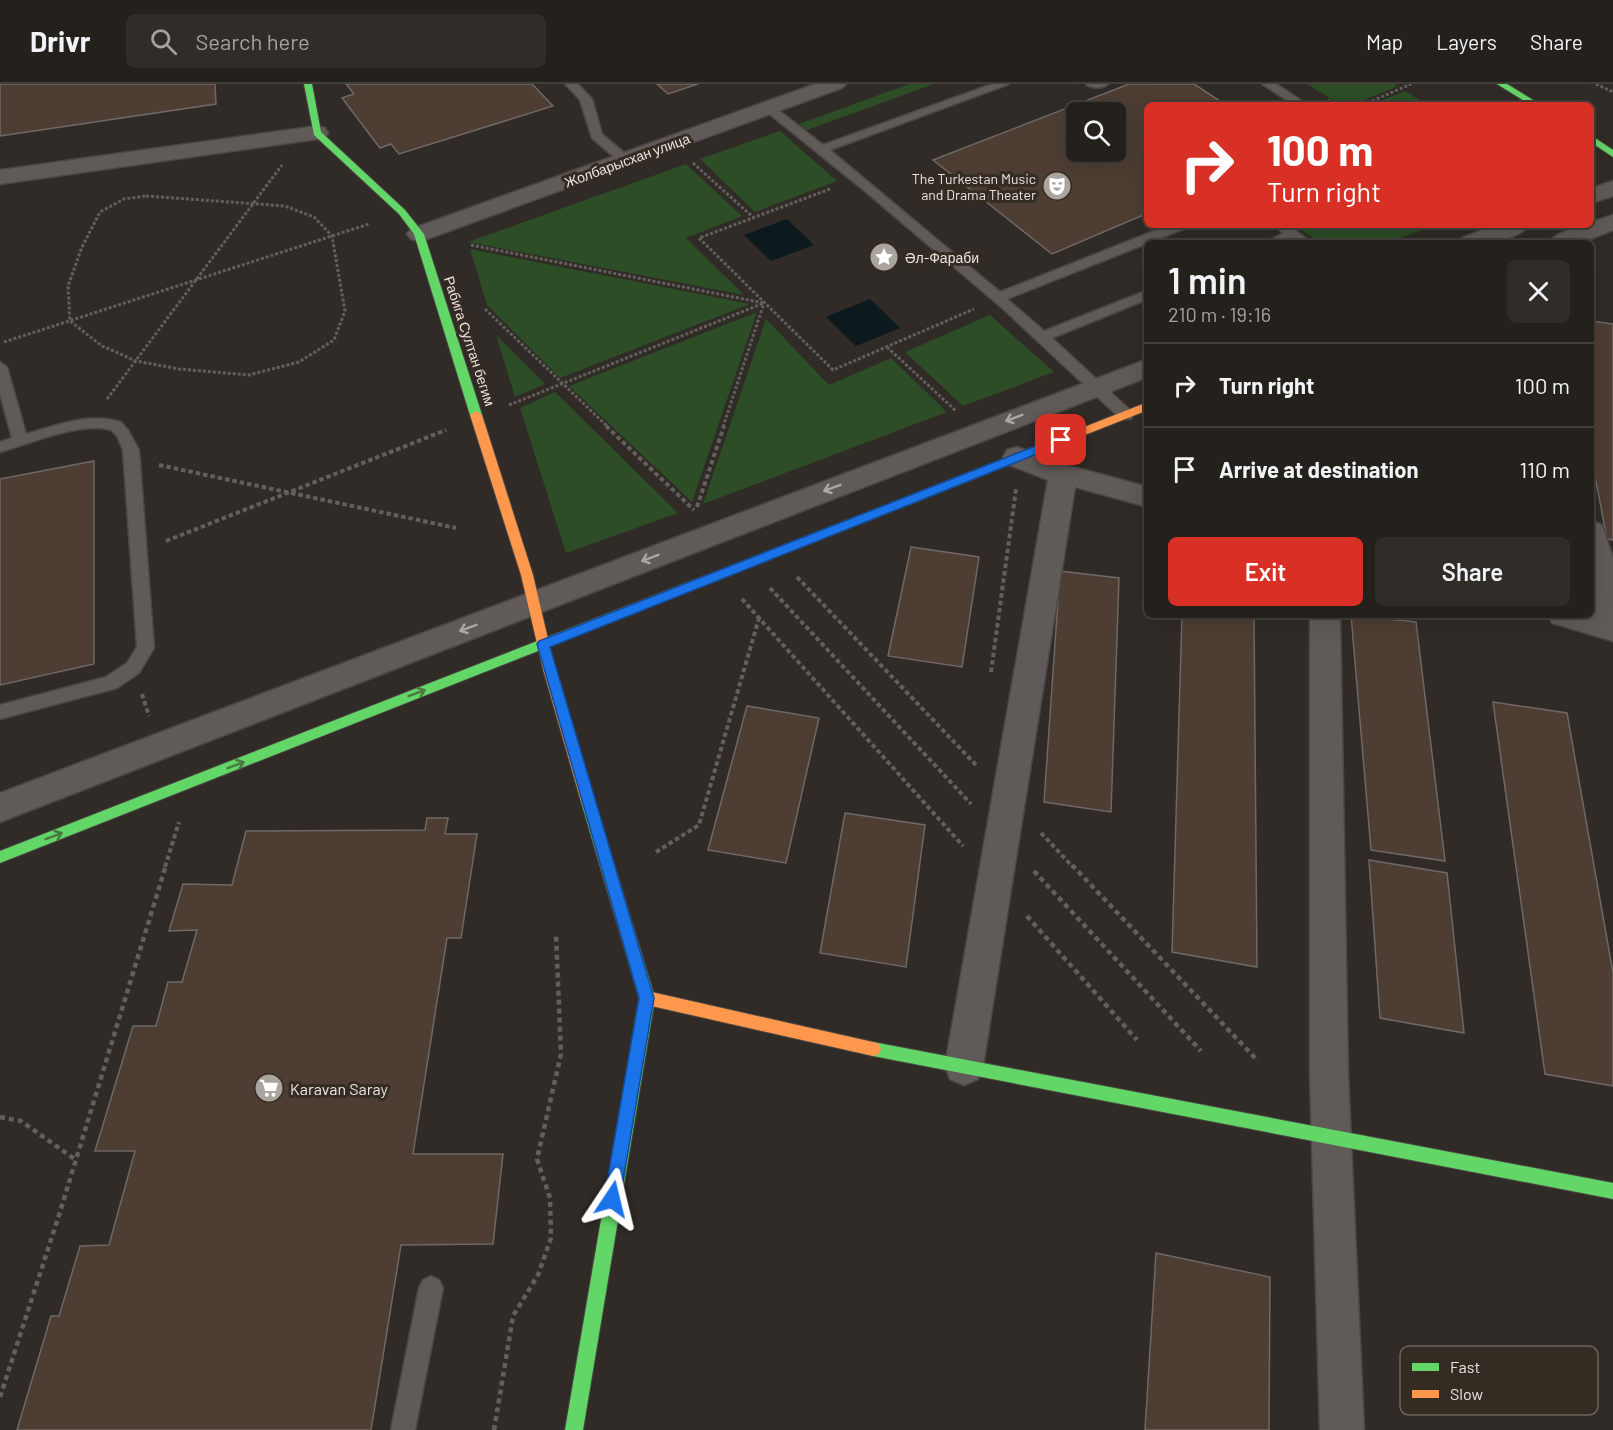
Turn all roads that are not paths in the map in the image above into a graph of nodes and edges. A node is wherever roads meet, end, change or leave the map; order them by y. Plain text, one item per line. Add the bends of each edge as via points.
1 (308, 84) edge
2 (572, 84) edge
3 (835, 84) edge
4 (1003, 84) edge
5 (1092, 84) edge
6 (1102, 84) edge
7 (1268, 84) edge
8 (1501, 84) edge
9 (1297, 102) edge
10 (1532, 102) edge
11 (768, 108) junction
12 (317, 133) junction
13 (1594, 140) edge
14 (822, 149) junction
15 (1613, 154) edge
16 (626, 160) junction
17 (0, 177) edge
18 (1613, 188) edge
19 (1594, 195) edge
20 (1613, 222) edge
21 (1173, 228) edge
22 (1284, 228) edge
23 (1509, 228) edge
24 (419, 234) junction
25 (1293, 234) junction
26 (1278, 240) edge
27 (1301, 240) edge
28 (1478, 240) edge
29 (1568, 240) edge
30 (1144, 296) edge
31 (999, 297) junction
32 (1044, 336) junction
33 (0, 368) edge
34 (1144, 368) edge
35 (1097, 386) junction
36 (1144, 407) edge
37 (1126, 414) junction
38 (20, 441) junction
39 (0, 447) edge
40 (1017, 457) junction
41 (1063, 474) junction
42 (1144, 496) edge
43 (1600, 548) edge
44 (534, 603) junction
45 (1325, 618) edge
46 (1574, 618) edge
47 (1613, 619) edge
48 (1613, 629) edge
49 (543, 644) junction
50 (0, 712) edge
51 (0, 808) edge
52 (0, 857) edge
53 (647, 998) junction
54 (964, 1066) junction
55 (1330, 1140) junction
56 (1613, 1191) edge
57 (431, 1288) dead end
58 (404, 1430) edge
59 (574, 1430) edge
60 (1342, 1430) edge

1 - 12 street
2 - 16 lane via 586,99 596,135
3 - 11 street, Жолбарысхан улица
4 - 14 lane
5 - 6 lane
7 - 9 lane
8 - 10 street
11 - 14 lane
11 - 16 street, Жолбарысхан улица
12 - 17 street
12 - 24 street, Рабига Султан бегим via 402,212
13 - 15 street
14 - 31 lane
16 - 24 street, Жолбарысхан улица
18 - 19 street
20 - 29 street
21 - 31 lane
22 - 25 lane
23 - 28 street
24 - 44 street, Рабига Султан бегим
25 - 26 lane
25 - 27 lane
30 - 32 lane
31 - 32 lane
32 - 35 lane
33 - 38 lane
34 - 35 street
35 - 37 lane
35 -> 44 street
36 - 37 street
37 - 40 street
38 - 39 lane
38 - 50 lane via 89,424 106,423 120,429 131,450 146,648 133,668 111,683
40 - 41 street
40 - 49 street
41 - 42 street
41 - 54 street
43 - 47 street
44 - 49 street, Рабига Султан бегим
44 -> 51 street
45 - 55 street
46 - 48 street
52 -> 49 street
49 - 53 street, Рабига Султан бегим
53 - 54 street
53 - 59 street
54 - 55 street
55 - 56 street
55 - 60 street
57 - 58 lane

